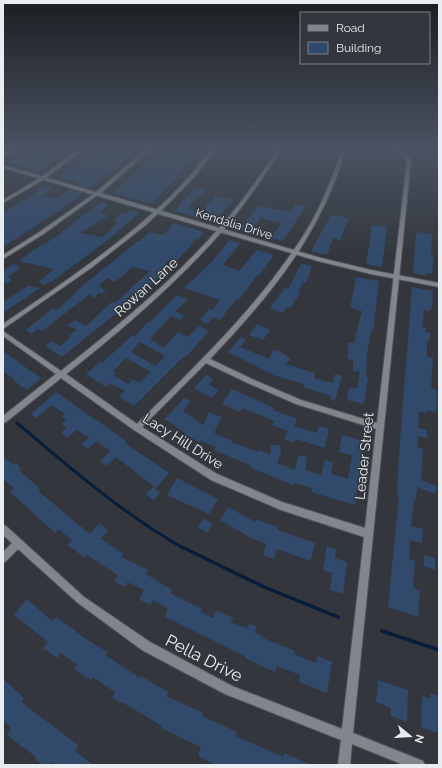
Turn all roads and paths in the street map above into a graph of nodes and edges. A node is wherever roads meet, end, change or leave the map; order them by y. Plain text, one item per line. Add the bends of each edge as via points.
1 (35, 183) edge
2 (59, 183) edge
3 (110, 183) edge
4 (185, 183) edge
5 (259, 183) edge
6 (330, 183) edge
7 (406, 183) edge
8 (97, 194) junction
9 (3, 202) edge
10 (156, 212) junction
11 (222, 231) junction
12 (293, 253) junction
13 (3, 257) edge
14 (396, 277) junction
15 (439, 285) edge
16 (3, 327) edge
17 (3, 333) edge
18 (206, 360) junction
19 (61, 375) junction
20 (3, 420) edge
21 (380, 427) junction
22 (137, 428) junction
23 (3, 529) edge
24 (369, 534) junction
25 (18, 543) junction
26 (3, 558) edge
27 (347, 738) junction
28 (344, 765) edge
29 (419, 765) edge

1 - 9 street
2 - 8 street, Kendalia Drive
3 - 8 street
4 - 10 street
5 - 11 street, Rowan Lane
6 - 12 street via 313,222
7 - 14 street, Leader Street
8 - 10 street, Kendalia Drive
8 - 13 street
10 - 11 street, Kendalia Drive
10 - 16 street via 80,274
11 - 12 street, Kendalia Drive
11 - 19 street, Rowan Lane via 147,304
12 - 14 street, Kendalia Drive
12 - 18 street via 242,320
14 - 15 street, Kendalia Drive
14 - 21 street, Leader Street
17 - 19 street, Lacy Hill Drive
18 - 21 street via 299,402
18 - 22 street
19 - 20 street, Rowan Lane
19 - 22 street, Lacy Hill Drive
21 - 24 street, Leader Street
22 - 24 street, Lacy Hill Drive via 214,477 281,506
23 - 25 street, Pella Drive
24 - 27 street, Leader Street
25 - 26 street
25 - 27 street, Pella Drive via 81,600 146,646 229,690
27 - 28 street, Leader Street
27 - 29 street, Pella Drive

